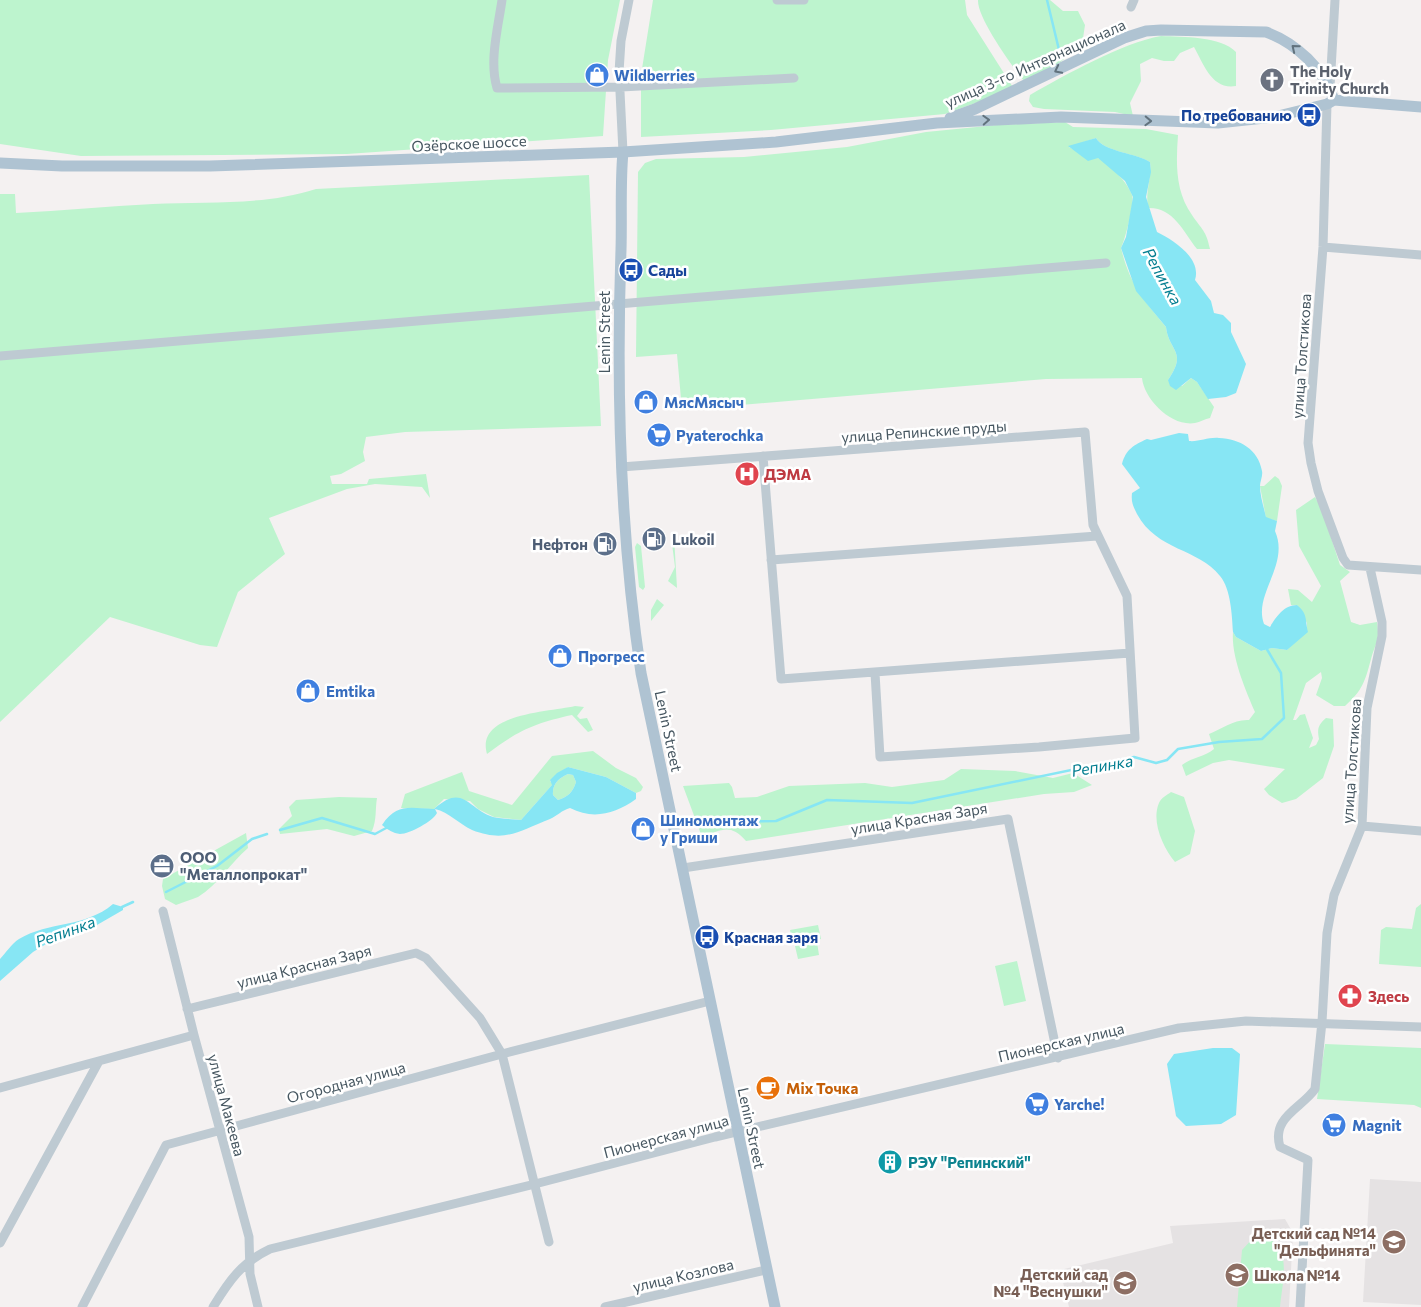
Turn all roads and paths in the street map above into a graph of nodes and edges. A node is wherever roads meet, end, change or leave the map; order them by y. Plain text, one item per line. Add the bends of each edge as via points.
1 (502, 0) edge
2 (629, 0) edge
3 (777, 0) edge
4 (804, 0) edge
5 (1335, 0) edge
6 (794, 78) dead end
7 (621, 87) junction
8 (1330, 87) junction
9 (1330, 102) junction
10 (1421, 107) edge
11 (937, 123) junction
12 (623, 152) junction
13 (0, 163) edge
14 (1323, 247) junction
15 (1421, 256) edge
16 (1106, 263) dead end
17 (618, 304) junction
18 (0, 356) edge
19 (763, 456) junction
20 (621, 467) junction
21 (1097, 536) junction
22 (772, 560) junction
23 (1370, 568) junction
24 (1421, 570) edge
25 (1130, 653) junction
26 (875, 673) junction
27 (1362, 826) junction
28 (1421, 831) edge
29 (682, 868) junction
30 (164, 911) dead end
31 (710, 1001) junction
32 (187, 1009) junction
33 (1322, 1022) junction
34 (1421, 1027) edge
35 (194, 1035) junction
36 (502, 1054) junction
37 (1058, 1058) junction
38 (99, 1061) junction
39 (0, 1088) edge
40 (220, 1131) junction
41 (737, 1132) junction
42 (535, 1184) junction
43 (549, 1242) dead end
44 (0, 1243) edge
45 (251, 1258) junction
46 (766, 1270) junction
47 (82, 1307) edge
48 (213, 1307) edge
49 (258, 1307) edge
50 (605, 1307) edge
51 (775, 1307) edge
52 (1300, 1307) edge

1 - 7 street via 495,50 494,80 497,88
2 - 7 street via 621,40
3 - 4 street
5 - 8 street
6 - 7 street
7 - 12 street
8 - 9 main road, улица 3-го Интернационала
8 -> 11 main road, улица 3-го Интернационала via 1299,50 1266,32 1146,31 1124,38 976,110
9 - 10 main road, улица 3-го Интернационала
11 -> 9 main road, улица 3-го Интернационала via 1061,117 1218,123 1274,117
9 - 14 street, улица Толстикова
11 - 12 main road, Озёрское шоссе via 776,142
12 - 13 main road, Озёрское шоссе via 210,166
12 - 17 main road, Lenin Street
14 - 15 street
14 - 23 street, улица Толстикова via 1309,422 1311,464 1343,558 1348,565
16 - 17 street
17 - 18 street
17 - 20 main road, Lenin Street
19 - 20 street
19 - 21 street, улица Репинские пруды via 1085,432 1093,525
19 - 22 street
20 - 29 main road, Lenin Street via 624,533 640,664
21 - 22 street
21 - 25 street, улица Репинские пруды via 1127,596
22 - 26 street via 781,679
23 - 24 street
23 - 27 street, улица Толстикова via 1382,636 1367,708
25 - 26 street
25 - 26 street, улица Репинские пруды via 1136,738 1039,747 880,757
27 - 28 street
27 - 33 street, улица Толстикова via 1334,895 1327,933
29 - 31 main road, Lenin Street
29 - 37 street, улица Красная Заря via 1008,819
30 - 32 street, улица Макеева
31 - 36 street, Огородная улица
31 - 41 main road, Lenin Street
32 - 35 street, улица Макеева
32 - 36 street, улица Красная Заря via 416,953 426,958 480,1018
33 - 34 street, Пионерская улица
33 - 37 street, Пионерская улица via 1212,1024 1165,1031
33 - 52 street, улица Толстикова via 1314,1089 1309,1098 1285,1117 1278,1140 1280,1147 1308,1160
35 - 38 street
35 - 40 street, улица Макеева
36 - 40 street, Огородная улица
36 - 42 street
37 - 41 street, Пионерская улица
38 - 39 street
38 - 44 street
40 - 45 street, улица Макеева via 250,1237
40 - 47 street, Огородная улица via 166,1145
41 - 42 street, Пионерская улица
41 - 46 main road, Lenin Street
42 - 43 street
42 - 45 street, Пионерская улица via 270,1248
45 - 48 street, Пионерская улица via 230,1280
45 - 49 street, улица Макеева via 250,1274
46 - 50 street, улица Козлова
46 - 51 main road, Lenin Street

